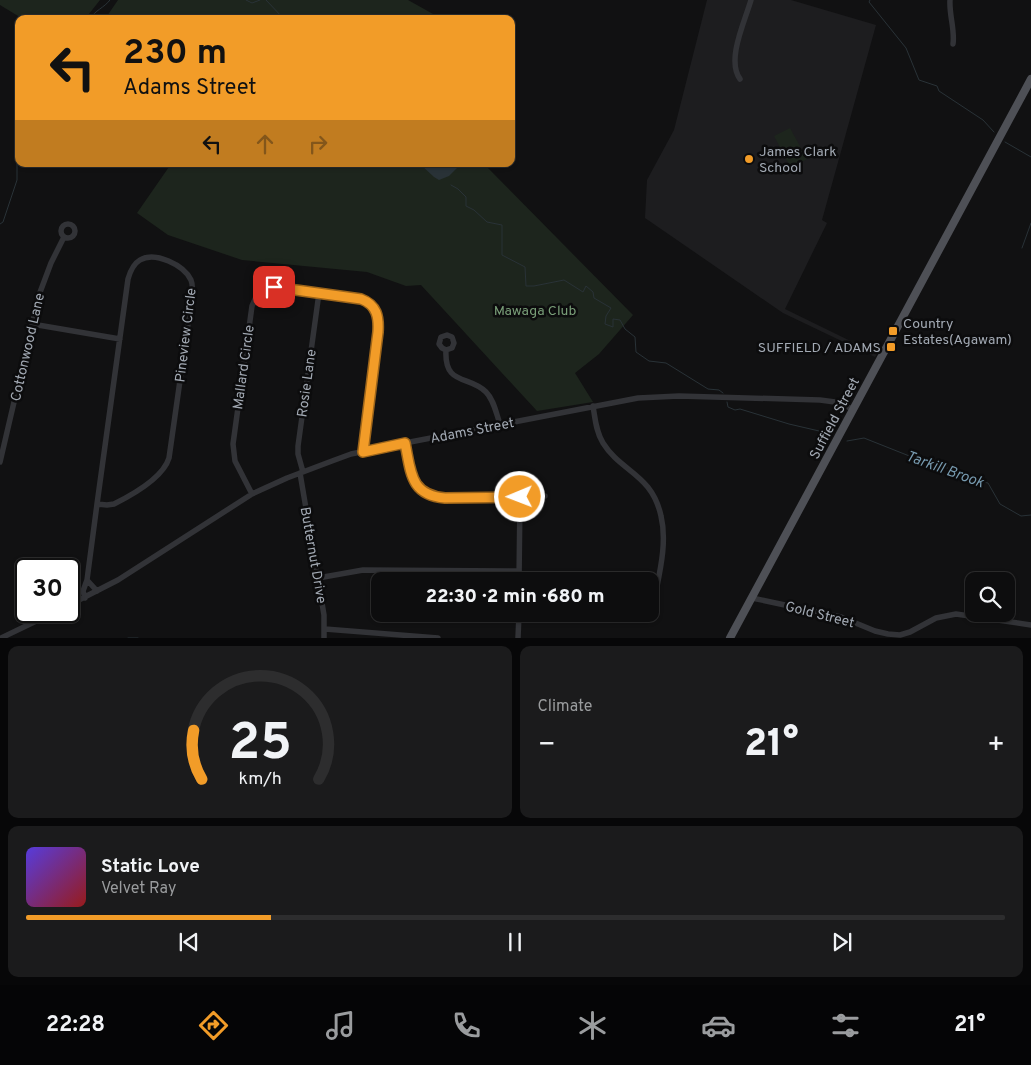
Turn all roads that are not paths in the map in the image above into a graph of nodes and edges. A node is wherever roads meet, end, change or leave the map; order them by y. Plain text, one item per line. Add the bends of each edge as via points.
1 (751, 0) edge
2 (950, 0) edge
3 (953, 44) dead end
4 (740, 79) dead end
5 (1031, 79) edge
6 (64, 237) dead end
7 (319, 293) junction
8 (32, 324) junction
9 (120, 339) junction
10 (446, 350) dead end
11 (593, 406) junction
12 (853, 410) junction
13 (500, 424) junction
14 (405, 443) junction
15 (363, 452) junction
16 (0, 462) edge
17 (301, 472) junction
18 (252, 494) junction
19 (545, 496) dead end
20 (520, 497) junction
21 (97, 504) junction
22 (519, 571) joint
23 (659, 572) edge
24 (318, 578) junction
25 (88, 580) junction
26 (97, 591) junction
27 (85, 598) junction
28 (752, 598) junction
29 (80, 600) edge
30 (519, 622) edge
31 (32, 623) edge
32 (1031, 625) edge
33 (325, 629) junction
34 (888, 636) edge
35 (1, 638) edge
36 (324, 638) edge
37 (438, 638) edge
38 (518, 638) edge
39 (730, 638) edge

1 - 4 street via 734,56
2 - 3 street
5 - 12 main road, Suffield Street
6 - 8 street, Cottonwood Lane via 46,275
7 - 15 street, Mallard Circle via 364,300 374,307 377,314 378,332
7 - 17 street, Rosie Lane via 298,446
7 - 18 street, Mallard Circle via 270,288 259,293 254,302 233,450 235,463
8 - 9 street
8 - 16 street, Cottonwood Lane
9 - 21 street, Pineview Circle
9 - 21 street, Pineview Circle via 128,280 137,262 144,258 158,258 184,271 192,282 192,294 168,462 157,478 119,501
10 - 13 street via 452,372 486,392
11 - 12 street, Adams Street via 672,396 820,400
11 - 13 street, Adams Street
11 - 23 street via 604,444 644,481 655,498 662,516 663,544
12 - 28 main road, Suffield Street
13 - 14 street, Adams Street
14 - 15 street, Adams Street
14 - 20 street via 413,479 426,494 445,498
15 - 17 street, Adams Street
17 - 18 street, Adams Street
17 - 24 street, Butternut Drive
18 - 26 street, Adams Street
19 - 20 street
20 - 22 street
21 - 25 street, Pineview Circle
22 - 24 street via 363,570
24 - 33 street, Butternut Drive
25 - 26 street
25 - 27 street, Pineview Circle via 83,592
26 - 27 street, Adams Street
27 - 29 street, Adams Street
28 - 34 street, Gold Street via 841,617
28 - 39 main road, Suffield Street
30 - 38 street
31 - 35 street
32 - 34 street, Gold Street via 956,614 936,618 910,632
33 - 36 street, Butternut Drive
33 - 37 street

